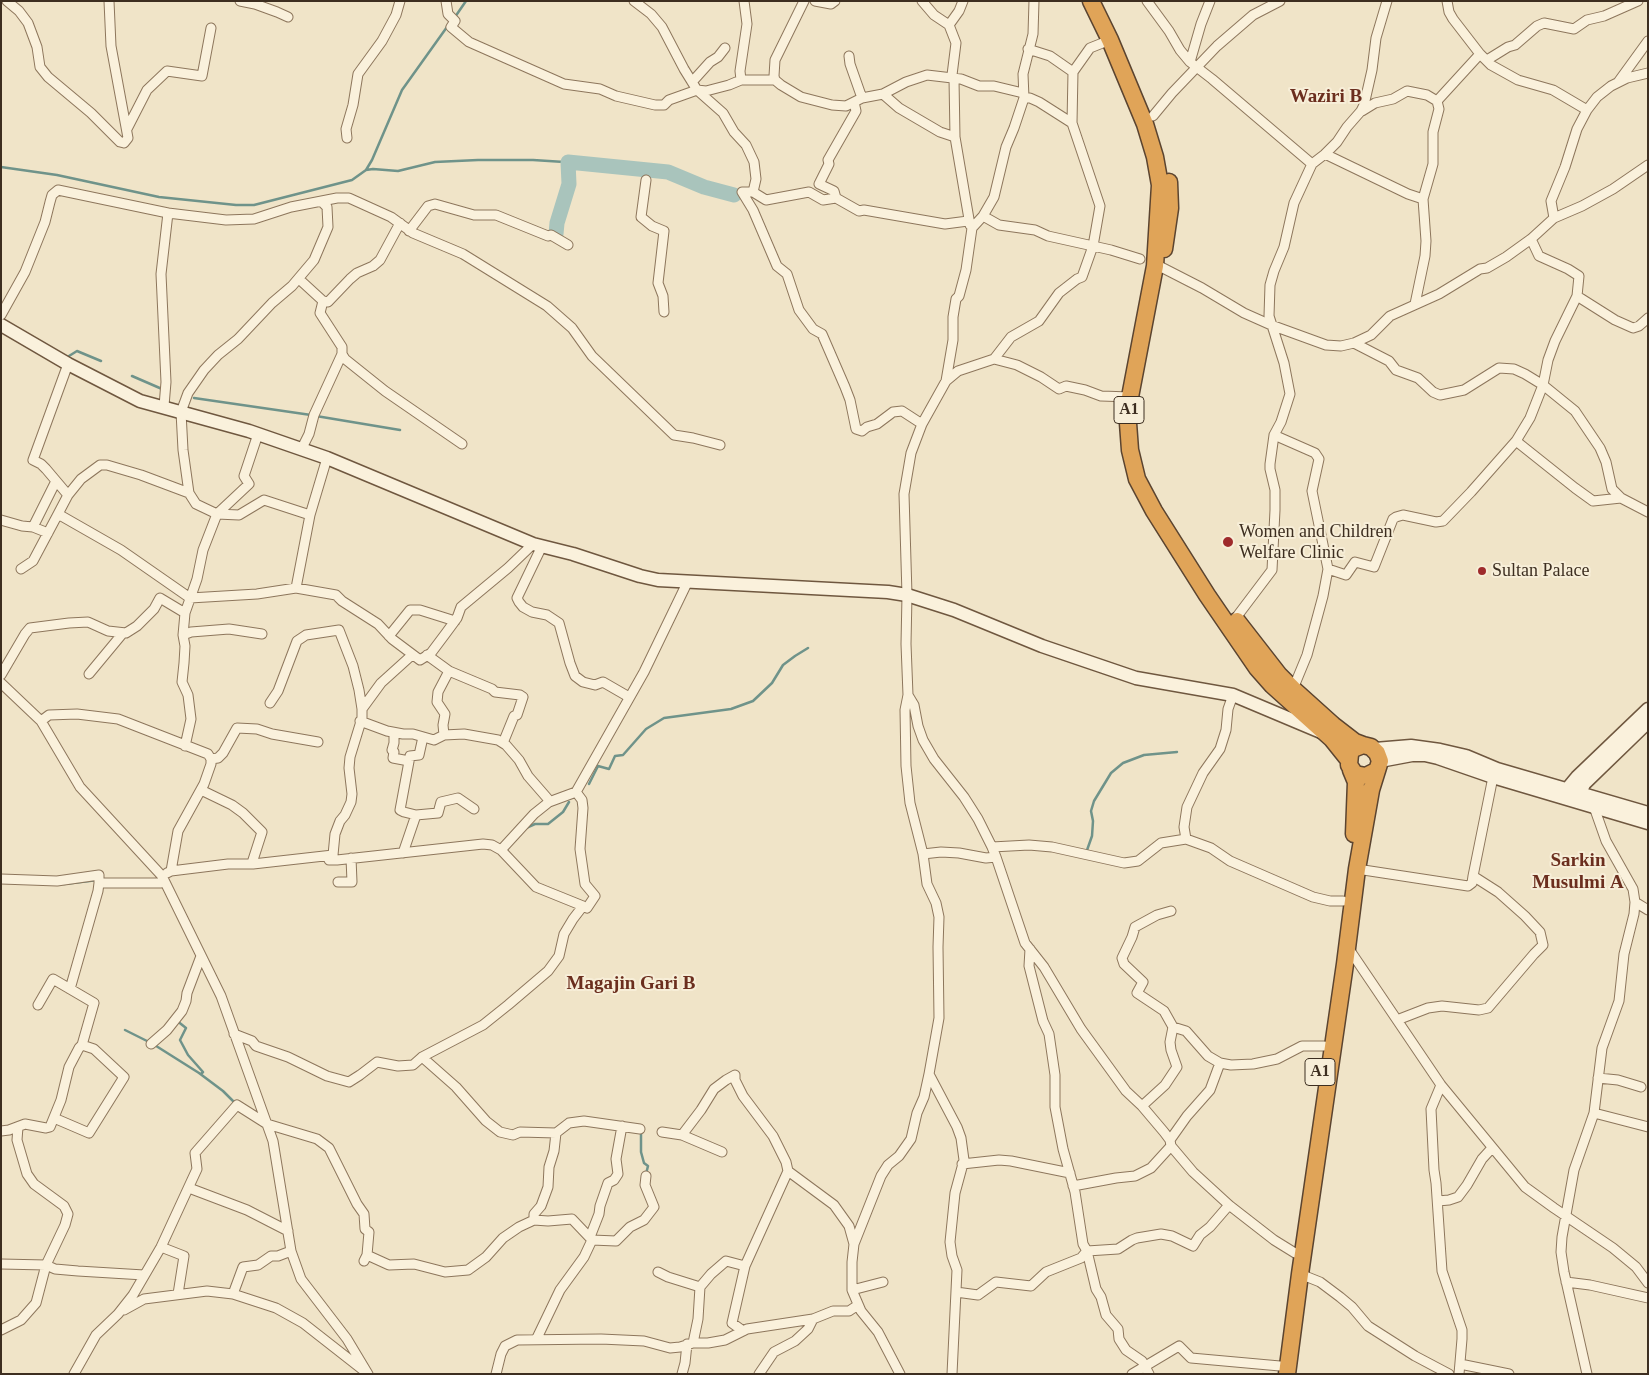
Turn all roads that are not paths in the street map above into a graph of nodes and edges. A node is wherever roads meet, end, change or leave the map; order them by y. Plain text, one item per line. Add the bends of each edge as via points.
1 (7, 1) edge
2 (109, 1) edge
3 (240, 1) edge
4 (400, 1) edge
5 (446, 1) edge
6 (634, 1) edge
7 (744, 1) edge
8 (804, 1) edge
9 (815, 1) edge
10 (835, 1) edge
11 (922, 1) edge
12 (963, 1) edge
13 (1034, 1) edge
14 (1091, 1) edge
15 (1102, 1) edge
16 (1146, 1) edge
17 (1210, 1) edge
18 (1280, 1) edge
19 (1387, 1) edge
20 (1638, 1) edge
21 (1444, 2) edge
22 (288, 17) dead end
23 (949, 25) junction
24 (211, 28) dead end
25 (1110, 40) junction
26 (1648, 41) edge
27 (725, 48) dead end
28 (1028, 49) junction
29 (1480, 54) junction
30 (849, 56) dead end
31 (1487, 60) junction
32 (1193, 64) junction
33 (1073, 72) junction
34 (1648, 72) edge
35 (954, 79) junction
36 (741, 80) junction
37 (775, 80) junction
38 (1619, 82) junction
39 (695, 86) junction
40 (883, 94) junction
41 (1024, 96) junction
42 (858, 100) junction
43 (1437, 101) junction
44 (1587, 110) junction
45 (1361, 111) junction
46 (1153, 116) junction
47 (1072, 123) junction
48 (127, 129) junction
49 (955, 137) junction
50 (347, 138) dead end
51 (1325, 154) junction
52 (1312, 164) junction
53 (1648, 164) edge
54 (646, 180) dead end
55 (753, 192) junction
56 (836, 198) junction
57 (1423, 199) junction
58 (322, 202) junction
59 (168, 213) junction
60 (983, 216) junction
61 (1554, 218) junction
62 (400, 223) junction
63 (970, 225) junction
64 (409, 230) junction
65 (1531, 240) junction
66 (568, 245) dead end
67 (1092, 246) junction
68 (1140, 259) dead end
69 (1161, 268) junction
70 (298, 279) junction
71 (1577, 296) junction
72 (324, 300) junction
73 (1415, 304) junction
74 (664, 312) dead end
75 (1, 315) edge
76 (1648, 318) edge
77 (1, 325) edge
78 (1271, 325) junction
79 (1354, 343) junction
80 (342, 354) junction
81 (994, 359) junction
82 (68, 364) junction
83 (946, 381) junction
84 (1543, 385) junction
85 (1130, 397) junction
86 (164, 406) junction
87 (181, 412) junction
88 (922, 424) junction
89 (258, 434) junction
90 (1274, 435) junction
91 (1516, 441) junction
92 (462, 444) dead end
93 (720, 445) dead end
94 (301, 450) junction
95 (327, 458) junction
96 (56, 481) junction
97 (190, 493) junction
98 (68, 495) junction
99 (1621, 498) junction
100 (1648, 512) edge
101 (58, 514) junction
102 (217, 514) junction
103 (310, 515) junction
104 (1, 520) edge
105 (33, 527) junction
106 (48, 534) junction
107 (537, 545) junction
108 (21, 569) dead end
109 (1328, 570) junction
110 (688, 582) junction
111 (296, 588) junction
112 (907, 595) junction
113 (190, 598) junction
114 (185, 613) junction
115 (1236, 619) junction
116 (455, 621) junction
117 (122, 633) junction
118 (262, 634) dead end
119 (183, 635) junction
120 (389, 636) junction
121 (412, 655) junction
122 (427, 655) junction
123 (449, 671) junction
124 (90, 674) dead end
125 (1, 675) edge
126 (1, 683) edge
127 (1294, 689) junction
128 (908, 695) junction
129 (1233, 695) junction
130 (629, 697) junction
131 (270, 704) dead end
132 (362, 709) junction
133 (1648, 709) edge
134 (41, 721) junction
135 (360, 722) junction
136 (1648, 722) edge
137 (394, 733) junction
138 (1325, 734) junction
139 (444, 735) junction
140 (423, 737) junction
141 (318, 742) dead end
142 (503, 743) junction
143 (185, 746) junction
144 (1373, 756) junction
145 (211, 759) junction
146 (409, 761) junction
147 (1350, 764) junction
148 (1493, 777) junction
149 (201, 790) junction
150 (576, 792) junction
151 (1572, 796) junction
152 (549, 802) junction
153 (1594, 807) junction
154 (474, 810) dead end
155 (1648, 813) edge
156 (416, 815) junction
157 (1648, 823) edge
158 (1186, 839) junction
159 (992, 847) junction
160 (501, 850) junction
161 (403, 852) junction
162 (923, 854) junction
163 (329, 856) junction
164 (996, 857) junction
165 (350, 858) junction
166 (252, 863) junction
167 (1357, 869) junction
168 (171, 871) junction
169 (1473, 876) junction
170 (164, 878) junction
171 (1, 879) edge
172 (99, 881) junction
173 (338, 882) dead end
174 (1343, 900) junction
175 (1635, 902) junction
176 (583, 906) junction
177 (1648, 910) edge
178 (1172, 911) dead end
179 (1347, 946) junction
180 (1030, 949) junction
181 (201, 956) junction
182 (70, 989) junction
183 (38, 1005) dead end
184 (1397, 1020) junction
185 (1173, 1027) junction
186 (234, 1034) junction
187 (151, 1044) dead end
188 (82, 1045) junction
189 (1324, 1046) junction
190 (422, 1057) junction
191 (1220, 1064) junction
192 (929, 1074) junction
193 (1598, 1078) junction
194 (1441, 1085) junction
195 (1642, 1087) dead end
196 (1142, 1106) junction
197 (1594, 1112) junction
198 (54, 1118) junction
199 (267, 1124) junction
200 (622, 1126) junction
201 (18, 1127) junction
202 (1648, 1127) edge
203 (640, 1129) dead end
204 (1, 1131) edge
205 (662, 1132) dead end
206 (556, 1133) junction
207 (682, 1135) junction
208 (1170, 1143) junction
209 (1492, 1148) junction
210 (722, 1152) dead end
211 (962, 1164) junction
212 (788, 1172) junction
213 (1070, 1173) junction
214 (646, 1176) dead end
215 (1073, 1186) junction
216 (189, 1188) junction
217 (1438, 1201) junction
218 (1229, 1205) junction
219 (1565, 1215) junction
220 (534, 1220) junction
221 (288, 1230) junction
222 (591, 1238) junction
223 (854, 1244) junction
224 (161, 1247) junction
225 (291, 1251) junction
226 (1087, 1251) junction
227 (1295, 1253) junction
228 (1, 1264) edge
229 (46, 1265) junction
230 (745, 1266) junction
231 (658, 1272) dead end
232 (144, 1274) junction
233 (1300, 1274) junction
234 (1647, 1279) edge
235 (883, 1282) dead end
236 (1566, 1282) junction
237 (700, 1287) junction
238 (852, 1290) junction
239 (956, 1292) junction
240 (178, 1294) junction
241 (234, 1294) junction
242 (1648, 1298) edge
243 (858, 1305) junction
244 (118, 1314) junction
245 (813, 1319) junction
246 (1, 1330) edge
247 (743, 1331) junction
248 (536, 1340) junction
249 (690, 1344) junction
250 (1460, 1369) edge
251 (1282, 1371) edge
252 (367, 1373) edge
253 (74, 1374) edge
254 (496, 1374) edge
255 (682, 1374) edge
256 (759, 1374) edge
257 (900, 1374) edge
258 (952, 1374) edge
259 (1132, 1374) edge
260 (1149, 1374) edge
261 (1449, 1374) edge
262 (1509, 1374) edge
263 (1587, 1374) edge

1 - 48 street via 28,23 40,67 48,77 120,142 126,142
2 - 48 street via 111,46
3 - 22 street
4 - 50 street via 382,41 358,74 346,129
5 - 39 street via 448,14 455,21 450,27 469,42 564,84 655,105 677,99
6 - 39 street via 662,27
7 - 36 street via 747,24
8 - 37 street via 776,60
9 - 10 street via 831,4
11 - 23 street
12 - 23 street
13 - 28 street via 1033,34
14 - 25 highway, A1
15 - 46 highway, A1
16 - 32 street
17 - 32 street via 1200,24
18 - 32 street via 1253,15
19 - 45 street
20 - 31 street via 1587,20 1574,30 1544,23
21 - 29 street
23 - 35 street via 956,43
24 - 48 street via 202,76 167,71 147,90
25 - 33 street via 1090,48
25 - 85 highway, A1 via 1145,124 1160,185 1155,266
26 - 38 street
27 - 39 street via 710,62
28 - 33 street via 1050,56
28 - 41 street via 1023,74
29 - 31 street
29 - 43 street
30 - 42 street
31 - 44 street via 1518,80 1553,90
32 - 46 street
32 - 52 street
33 - 47 street
34 - 38 street
35 - 40 street via 927,75
35 - 41 street via 994,86
35 - 49 street
36 - 37 street
36 - 39 street via 706,91
37 - 42 street via 801,97 832,105 846,106
38 - 44 street via 1597,97
39 - 55 street via 723,113 746,145 754,162 756,179
40 - 42 street
40 - 49 street via 899,108
41 - 47 street
41 - 60 street via 1006,147 994,197
42 - 56 street via 856,111 828,160 819,184 834,192
43 - 45 street via 1427,94 1407,91 1393,99 1375,102
43 - 57 street via 1439,109 1433,132 1434,164
44 - 61 street via 1576,129 1551,201
45 - 51 street
46 - 69 highway, A1 via 1168,167 1170,187 1168,228
47 - 67 street via 1100,206
49 - 63 street
51 - 52 street
51 - 57 street
52 - 78 street via 1294,203 1284,247 1270,285
53 - 61 street via 1613,189
54 - 74 street via 641,217 664,231 658,283
55 - 56 street via 766,200 809,192 823,200
55 - 88 street via 742,192 777,266 788,274 799,310 813,329 822,334 846,387 856,429 862,431 893,412 902,411
56 - 63 street via 859,211
57 - 73 street via 1426,241
58 - 59 street via 254,219 226,220
58 - 62 street via 349,198
58 - 70 street via 327,207 328,227 314,260
59 - 75 street via 58,190 52,195 25,272
59 - 86 street via 161,274 166,382
60 - 63 street
60 - 67 street via 999,225 1035,230
61 - 65 street
62 - 64 street
62 - 72 street via 380,260 357,273 328,302
63 - 83 street via 966,270 955,308
64 - 66 street via 428,206 434,204 474,215 496,214
64 - 93 street via 463,254 547,306 572,328 592,356 674,435
65 - 71 street via 1539,256 1579,276
65 - 73 street via 1487,268
67 - 68 street
67 - 81 street via 1082,278 1059,294 1039,321 1011,337
69 - 78 street
69 - 115 highway, A1 via 1143,370 1137,424 1138,451 1155,495
70 - 72 street
70 - 87 street via 204,370 188,393
71 - 76 street via 1633,328
71 - 84 street via 1555,341
72 - 80 street via 320,314 342,347
73 - 79 street via 1390,316 1371,335
77 - 82 street
78 - 79 street via 1326,345
78 - 90 street via 1290,394
79 - 84 street via 1388,361 1396,370 1418,378 1440,394 1464,390 1499,368 1514,369
80 - 92 street via 385,391
80 - 94 street
81 - 83 street via 958,371
81 - 85 street via 1017,365 1059,389 1066,386 1101,396
82 - 86 street via 140,401
82 - 96 street via 33,460
83 - 88 street
84 - 91 street via 1530,418
84 - 99 street via 1576,411 1600,448 1612,489
85 - 138 highway, A1 via 1128,430 1133,464 1154,511 1257,668
86 - 87 street
87 - 89 street
87 - 97 street via 182,450
88 - 112 street via 911,453 904,494
89 - 94 street
89 - 102 street via 244,476 249,484
90 - 109 street via 1315,453 1319,459 1312,491
90 - 115 street via 1270,470 1275,490 1272,570
91 - 99 street via 1593,501
91 - 109 street via 1443,521 1403,515 1396,517 1374,567 1355,562 1346,575
94 - 95 street
95 - 103 street
95 - 107 street
96 - 98 street
96 - 105 street
97 - 98 street via 141,475 100,465 81,479
97 - 102 street via 196,504
98 - 101 street
99 - 100 street
101 - 106 street
101 - 113 street via 121,550
102 - 103 street via 239,515 264,500
102 - 113 street
103 - 111 street
104 - 105 street
105 - 106 street
106 - 108 street via 33,561
107 - 110 street via 640,576
107 - 116 street via 461,607
107 - 130 street via 517,598 519,602 559,624 575,676 595,685 603,682
109 - 127 street via 1307,655
110 - 112 street
110 - 130 street
111 - 113 street
111 - 120 street via 336,595 378,624
112 - 128 street
112 - 129 street via 1136,678
113 - 114 street
114 - 117 street via 160,598 137,626
114 - 119 street
115 - 127 highway, A1 via 1279,675
116 - 120 street via 410,610
116 - 122 street
117 - 124 street
117 - 125 street via 88,622 30,628
118 - 119 street via 229,629
119 - 143 street via 182,682 188,695 191,719
120 - 121 street
121 - 122 street via 420,660
121 - 132 street via 381,683
122 - 123 street
123 - 139 street via 438,692 437,702 445,714
123 - 142 street via 495,692 523,697
126 - 134 street
127 - 144 highway, A1 via 1333,726
128 - 159 street via 914,705 923,740 978,819
128 - 162 street via 905,710 907,774 910,803
129 - 138 street
129 - 158 street via 1220,749 1203,773 1186,807
130 - 150 street
131 - 132 street via 297,641 306,635 340,630 353,666
132 - 135 street
133 - 151 street via 1577,776
134 - 143 street via 49,715 104,716 163,735
134 - 170 street via 80,787
135 - 137 street
135 - 163 street via 350,762 351,802 335,834 333,856
136 - 151 street
137 - 140 street
137 - 146 street via 393,758
138 - 147 highway, A1
139 - 140 street via 434,740
139 - 142 street via 481,736
140 - 146 street via 419,755 410,756
141 - 145 street via 237,728 223,753
142 - 152 street
143 - 145 street via 208,754
144 - 147 highway via 1353,750
144 - 147 highway via 1366,776 1360,776
144 - 148 street via 1424,755
144 - 151 street via 1411,746 1426,746 1466,756
144 - 167 highway, A1
145 - 149 street
146 - 156 street via 400,810
147 - 174 highway, A1 via 1356,782 1355,822
148 - 151 street
148 - 169 street
149 - 166 street via 232,805 262,832
149 - 168 street via 178,831
150 - 152 street
150 - 176 street via 584,808 579,845 585,884 594,896 587,908
151 - 153 street
151 - 155 street
152 - 160 street
153 - 157 street
153 - 175 street via 1606,841 1633,889
154 - 156 street via 458,798 441,802 438,812
156 - 161 street
158 - 159 street via 1161,843 1138,861 1124,863 1052,847
158 - 174 street via 1313,897
159 - 164 street
160 - 161 street via 483,844
160 - 176 street via 536,887
161 - 165 street
162 - 164 street via 940,852
162 - 192 street via 927,884 939,917 939,1018
163 - 165 street via 329,860
163 - 166 street
164 - 180 street via 1021,934
165 - 173 street via 352,882
166 - 168 street
167 - 169 street via 1463,886 1472,883
167 - 179 highway, A1
168 - 170 street
169 - 184 street via 1498,892 1525,916 1540,932 1543,945 1485,1010 1442,1006
170 - 172 street via 161,883
170 - 181 street
171 - 172 street via 57,880 98,876
172 - 182 street
174 - 189 highway, A1
175 - 177 street
175 - 193 street via 1624,954 1619,1002 1602,1048
176 - 190 street via 564,934 559,956 548,971 483,1024
178 - 185 street via 1135,927 1122,958 1143,982 1137,993 1164,1011
179 - 184 street
179 - 233 highway, A1
180 - 196 street via 1081,1029 1126,1092
180 - 213 street via 1029,966 1049,1034 1056,1075 1055,1107
181 - 186 street via 221,996
181 - 187 street via 182,1012
182 - 183 street via 53,979
182 - 188 street via 94,1003
184 - 194 street
185 - 191 street via 1186,1031 1208,1056
185 - 196 street via 1170,1042 1177,1067 1165,1085
186 - 190 street via 327,1076 349,1082 377,1062 413,1065
186 - 199 street
188 - 198 street via 69,1067
188 - 198 street via 94,1049 124,1077 89,1133
189 - 191 street via 1302,1046 1282,1057 1253,1064
189 - 227 highway, A1
190 - 206 street via 500,1132 513,1135 520,1132
191 - 208 street via 1210,1090 1187,1116
192 - 211 street via 957,1127 963,1150
192 - 223 street via 911,1139 882,1176
193 - 195 street
193 - 197 street
194 - 209 street
194 - 217 street via 1431,1110
196 - 208 street
197 - 202 street
197 - 219 street via 1574,1170
198 - 201 street via 50,1127 25,1124
199 - 216 street via 237,1105 195,1153 197,1169
199 - 220 street via 317,1139 329,1148 364,1214 365,1230 369,1232 366,1258 389,1265 414,1264 445,1272 468,1270 486,1257 503,1238
199 - 221 street via 273,1141
200 - 203 street
200 - 206 street via 569,1123
200 - 222 street via 616,1159 618,1174 608,1183
201 - 204 street
201 - 229 street via 27,1174 34,1184 64,1206 68,1214
205 - 207 street
206 - 220 street via 548,1187
207 - 210 street
207 - 212 street via 714,1089 735,1075 743,1096 783,1154
208 - 215 street via 1151,1168 1140,1174
208 - 218 street via 1193,1172
209 - 217 street via 1482,1158 1458,1197
209 - 219 street via 1525,1187
211 - 213 street via 1011,1161
211 - 239 street via 955,1193 950,1242 957,1270
212 - 223 street via 834,1205 849,1226
212 - 230 street
213 - 215 street
214 - 222 street via 645,1186 654,1207 644,1220 630,1227 616,1241
215 - 226 street
216 - 221 street
216 - 224 street
217 - 250 street via 1442,1271 1462,1330
218 - 226 street via 1193,1246 1160,1234 1132,1240 1118,1249
218 - 227 street
219 - 234 street via 1613,1248
219 - 236 street via 1561,1252
220 - 222 street via 572,1219
221 - 225 street
222 - 248 street via 584,1257 560,1290
223 - 238 street
224 - 232 street
224 - 240 street via 184,1256
225 - 241 street via 271,1256 258,1265 243,1267
225 - 252 street via 301,1280 347,1339
226 - 239 street via 1081,1258 1046,1272 1031,1286 996,1282 978,1295
226 - 260 street via 1106,1315 1118,1329 1119,1339 1126,1350 1142,1361
227 - 251 highway, A1
228 - 229 street
229 - 232 street via 78,1271
229 - 246 street via 36,1303 21,1320
230 - 237 street via 726,1262
230 - 247 street via 732,1322
231 - 237 street
232 - 244 street via 133,1296
233 - 251 highway, A1
233 - 261 street via 1320,1282 1340,1297 1368,1326
235 - 238 street
236 - 242 street
236 - 263 street
237 - 249 street via 698,1319
238 - 243 street
239 - 258 street
240 - 241 street via 207,1291
240 - 244 street via 144,1298
241 - 252 street via 276,1308 304,1323
243 - 245 street via 849,1311 833,1311
243 - 257 street via 878,1332
244 - 253 street via 96,1335
245 - 247 street
245 - 256 street via 795,1341 774,1352
247 - 249 street via 725,1340
248 - 249 street via 636,1341 670,1348
248 - 254 street via 517,1340 505,1346
249 - 255 street
250 - 262 street
251 - 259 street via 1192,1358 1179,1346

